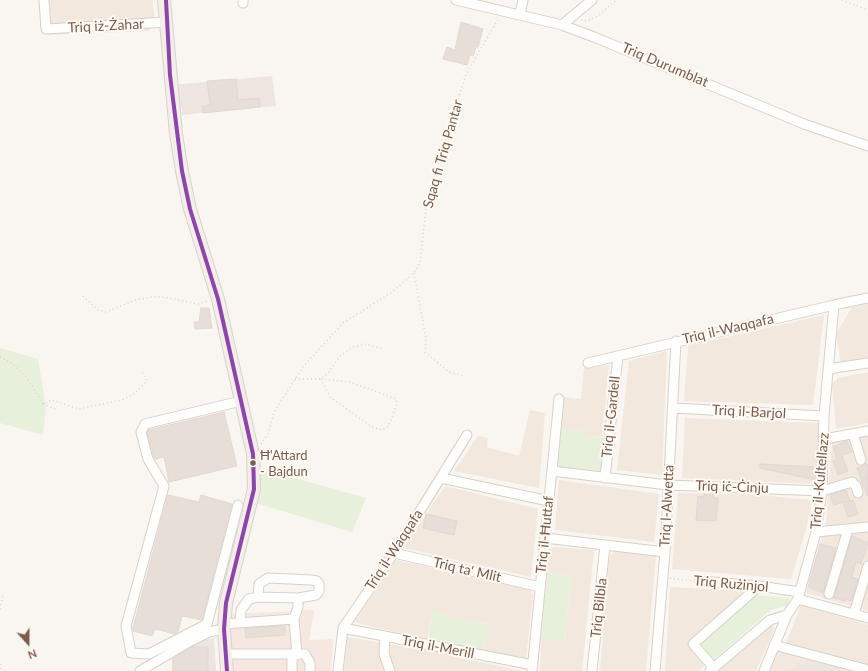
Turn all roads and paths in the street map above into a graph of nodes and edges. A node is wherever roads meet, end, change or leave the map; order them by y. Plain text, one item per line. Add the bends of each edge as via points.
1 (44, 0) edge
2 (456, 0) edge
3 (523, 0) edge
4 (592, 0) edge
5 (616, 0) edge
6 (842, 0) edge
7 (165, 6) edge
8 (868, 10) edge
9 (503, 11) junction
10 (520, 14) junction
11 (571, 19) junction
12 (562, 25) junction
13 (868, 146) edge
14 (414, 273) junction
15 (83, 296) dead end
16 (868, 298) edge
17 (218, 299) junction
18 (834, 305) junction
19 (676, 342) junction
20 (384, 349) dead end
21 (618, 356) junction
22 (0, 357) edge
23 (588, 363) dead end
24 (868, 363) edge
25 (828, 369) junction
26 (140, 370) dead end
27 (464, 376) dead end
28 (294, 379) junction
29 (321, 379) junction
30 (559, 399) dead end
31 (241, 401) junction
32 (43, 404) junction
33 (673, 408) junction
34 (58, 410) dead end
35 (824, 416) junction
36 (868, 431) edge
37 (852, 434) junction
38 (467, 435) dead end
39 (824, 439) junction
40 (253, 454) junction
41 (861, 460) dead end
42 (552, 471) junction
43 (440, 478) junction
44 (605, 478) junction
45 (668, 485) junction
46 (822, 490) junction
47 (858, 492) dead end
48 (549, 501) junction
49 (238, 505) dead end
50 (868, 527) edge
51 (848, 529) junction
52 (816, 532) junction
53 (545, 538) junction
54 (605, 545) junction
55 (665, 552) junction
56 (394, 553) junction
57 (868, 566) edge
58 (662, 577) junction
59 (700, 582) joint
60 (759, 586) junction
61 (540, 587) junction
62 (829, 594) dead end
63 (798, 595) junction
64 (3, 596) dead end
65 (258, 597) junction
66 (298, 598) junction
67 (0, 609) edge
68 (854, 614) junction
69 (787, 615) junction
70 (868, 618) edge
71 (294, 619) junction
72 (240, 622) junction
73 (224, 627) junction
74 (208, 628) junction
75 (343, 628) junction
76 (385, 636) junction
77 (774, 645) junction
78 (298, 655) junction
79 (226, 662) edge
80 (0, 664) edge
81 (532, 668) edge
82 (712, 670) edge
83 (1, 671) edge
84 (140, 671) edge
85 (292, 671) edge
86 (310, 671) edge
87 (338, 671) edge
88 (390, 671) edge
89 (592, 671) edge
90 (655, 671) edge
91 (764, 671) edge
92 (859, 671) edge

1 - 7 street, Triq iż-Żahar via 46,29
2 - 9 street, Triq Durumblat
3 - 10 street
4 - 11 street
5 - 11 path via 598,16 587,21
6 - 8 path
7 - 17 main road via 176,134 182,172 190,209
9 - 10 street, Triq Durumblat
9 - 14 path, Sqaq fi Triq Pantar via 466,74 427,199 420,263
10 - 12 street, Triq Durumblat
11 - 12 street
12 - 13 street, Triq Durumblat via 630,50 804,124
14 - 27 path via 426,339 425,352 449,372
14 - 28 path via 384,297 343,323 302,366
15 - 17 path via 98,310 106,312 151,297 198,304
16 - 18 street, Triq il-Waqqafa
17 - 31 main road
18 - 19 street, Triq il-Waqqafa
18 - 25 street, Triq il-Kultellazz
19 - 21 street, Triq il-Waqqafa
19 - 33 street, Triq l-Alwetta
20 - 29 path via 366,344 353,347 340,356
21 - 23 street, Triq il-Waqqafa
21 - 44 street, Triq il-Gardell
22 - 32 path via 12,363 27,378
24 - 25 street
25 - 35 street, Triq il-Kultellazz
26 - 32 path via 147,380 141,388 122,400 79,409 52,400
28 - 29 path
28 - 40 path via 274,412 268,434
29 - 29 path via 350,382 396,398 397,404 388,427 382,430 372,427 330,397
30 - 42 street, Triq il-Ħuttaf
31 - 40 main road
31 - 74 street via 145,424 140,432 148,458 164,486 126,626 131,653 149,654
32 - 34 path
33 - 35 street, Triq il-Barjol
33 - 45 street, Triq l-Alwetta
35 - 39 street, Triq il-Kultellazz
36 - 37 street
37 - 39 street
37 - 41 street
38 - 43 street, Triq il-Waqqafa
39 - 46 street, Triq il-Kultellazz
40 - 73 main road via 254,489 234,566
42 - 44 street, Triq iċ-Ċinju
42 - 48 street, Triq il-Ħuttaf
43 - 48 street
43 - 56 street, Triq il-Waqqafa
44 - 45 street, Triq iċ-Ċinju
45 - 46 street, Triq iċ-Ċinju
45 - 55 street, Triq l-Alwetta
46 - 47 street, Triq iċ-Ċinju via 852,482
46 - 52 street, Triq il-Kultellazz
48 - 53 street, Triq il-Ħuttaf
49 - 74 street
50 - 51 street
51 - 52 street
51 - 62 street
52 - 63 street, Triq il-Kultellazz
53 - 54 street
53 - 61 street, Triq il-Ħuttaf
54 - 55 street
54 - 89 street, Triq Bilbla
55 - 58 street, Triq l-Alwetta
56 - 61 street, Triq ta' Mlit
56 - 75 street, Triq il-Waqqafa
57 - 68 street
58 - 59 path, Triq Rużinjol
58 - 90 street, Triq l-Alwetta
59 - 60 street, Triq Rużinjol
60 - 63 street, Triq Rużinjol
60 - 82 street via 693,644
61 - 81 street, Triq il-Ħuttaf
63 - 68 street, Triq Rużinjol
63 - 69 street, Triq il-Kultellazz
64 - 67 path
65 - 66 street
65 - 66 street via 259,584 268,578 317,581 319,592 316,595
65 - 72 street via 249,599 245,604 241,610
66 - 71 street
68 - 70 street, Triq Rużinjol
69 - 77 street, Triq il-Kultellazz
69 - 82 street via 770,620
71 - 72 street
71 - 78 street
72 - 73 street
73 - 74 street
73 - 79 main road
74 - 84 street
75 - 76 street, Triq il-Merill
75 - 87 street, Triq il-Waqqafa
76 - 81 street, Triq il-Merill
76 - 88 street via 384,654
77 - 91 street, Triq il-Kultellazz
77 - 92 street via 865,669
78 - 79 street via 262,655
78 - 85 street
78 - 86 street via 310,663
80 - 83 path

